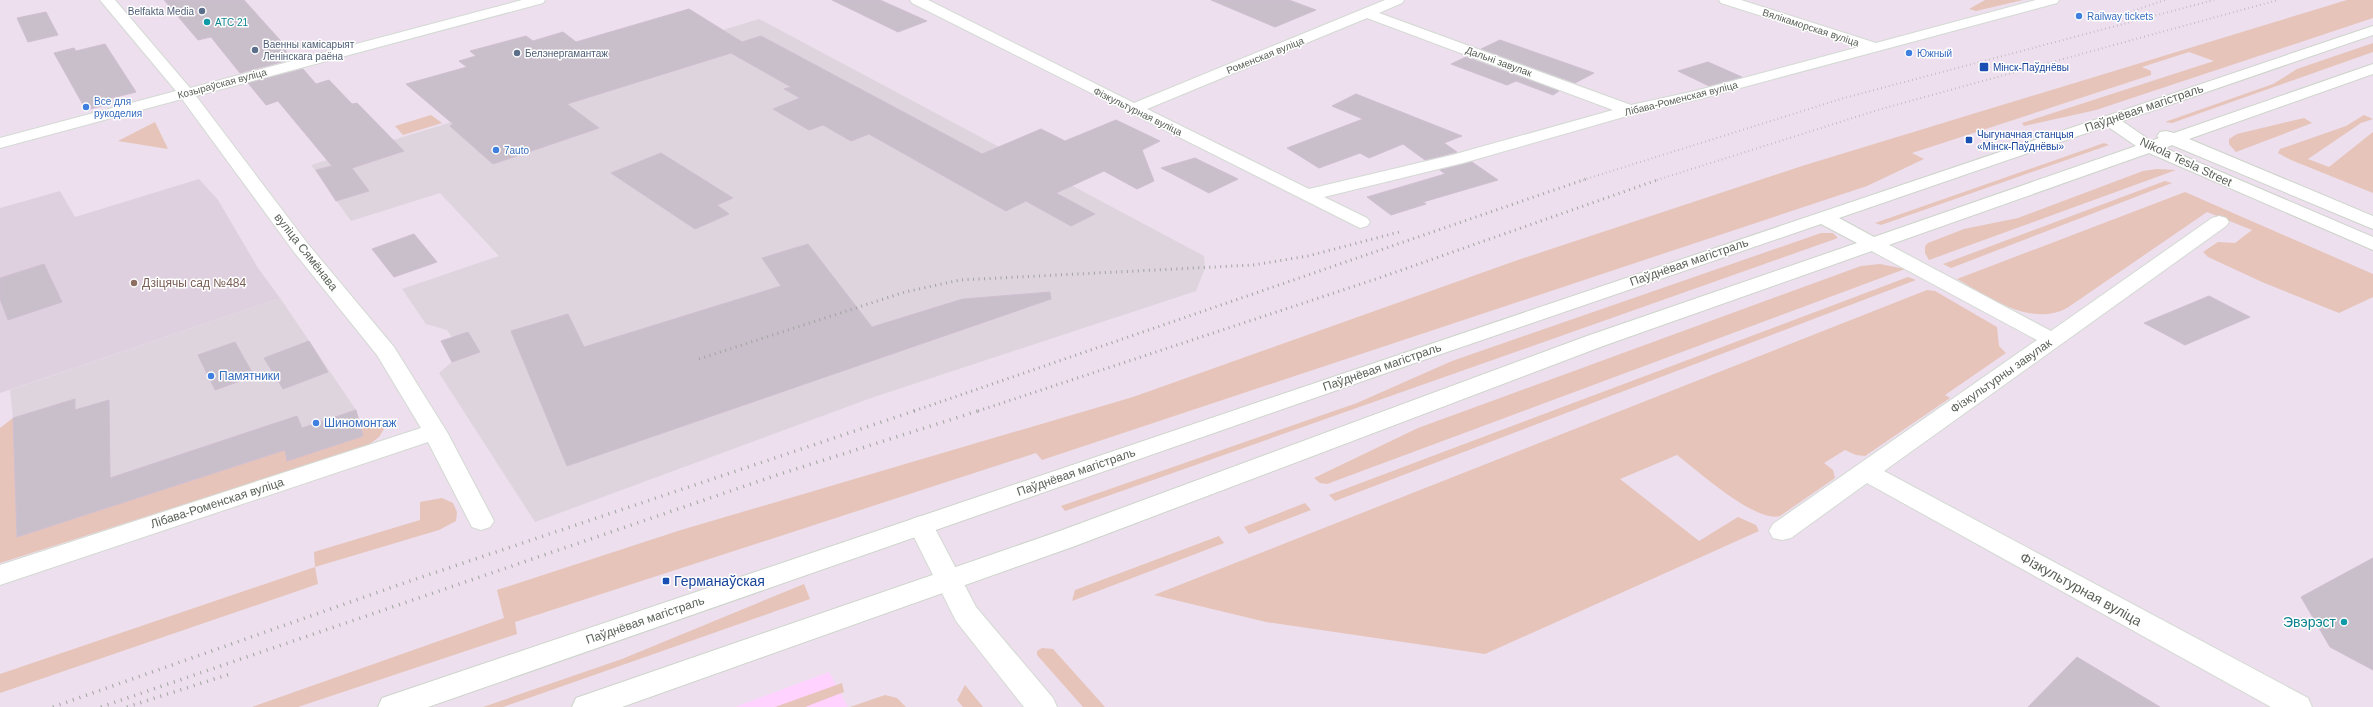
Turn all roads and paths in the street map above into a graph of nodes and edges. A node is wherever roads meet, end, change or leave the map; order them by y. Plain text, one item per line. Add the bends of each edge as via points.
1 (107, 0) edge
2 (538, 0) edge
3 (917, 0) edge
4 (1397, 0) edge
5 (1726, 0) edge
6 (2052, 0) edge
7 (1367, 13) junction
8 (2373, 30) edge
9 (1874, 47) junction
10 (2373, 69) edge
11 (186, 93) junction
12 (1133, 109) junction
13 (1630, 110) junction
14 (2109, 120) junction
15 (2173, 138) junction
16 (0, 143) edge
17 (2149, 147) junction
18 (1309, 196) junction
19 (1823, 217) junction
20 (1360, 222) dead end
21 (2219, 222) dead end
22 (2373, 223) edge
23 (1873, 244) junction
24 (2373, 244) edge
25 (2052, 340) junction
26 (434, 432) junction
27 (1866, 472) junction
28 (481, 521) dead end
29 (921, 525) junction
30 (1782, 531) dead end
31 (0, 575) edge
32 (950, 580) junction
33 (393, 707) edge
34 (587, 707) edge
35 (1042, 707) edge
36 (2297, 707) edge

1 - 11 street, вуліца Сямёнава
2 - 11 street, Козыраўская вуліца
3 - 12 street, Фізкультурная вуліца
4 - 7 street, Роменская вуліца
5 - 9 street, Вялікаморская вуліца
6 - 9 street, Лібава-Роменская вуліца
7 - 12 street, Роменская вуліца
7 - 13 street, Дальні завулак
8 - 14 street, Паўднёвая магістраль
9 - 13 street, Лібава-Роменская вуліца via 1697,95
10 - 15 street
11 - 16 street, Козыраўская вуліца
11 - 26 street, вуліца Сямёнава via 301,248 386,352
12 - 18 street, Фізкультурная вуліца
13 - 18 street, Лібава-Роменская вуліца via 1457,159
14 - 15 street, Nikola Tesla Street
14 - 17 street, Nikola Tesla Street
14 - 19 street, Паўднёвая магістраль
15 - 17 street
15 - 22 street, Nikola Tesla Street
17 - 23 street
17 - 24 street, Nikola Tesla Street
18 - 20 street, Фізкультурная вуліца
19 - 23 street
19 - 29 street, Паўднёвая магістраль
21 - 25 street, Фізкультурны завулак
23 - 25 street
23 - 32 street via 1595,341
25 - 27 street, Фізкультурны завулак
26 - 28 street, вуліца Сямёнава
26 - 31 street, Лібава-Роменская вуліца
27 - 30 street, Фізкультурны завулак
27 - 36 street, Фізкультурная вуліца
29 - 32 street
29 - 33 street, Паўднёвая магістраль
32 - 34 street
32 - 35 street via 966,614

